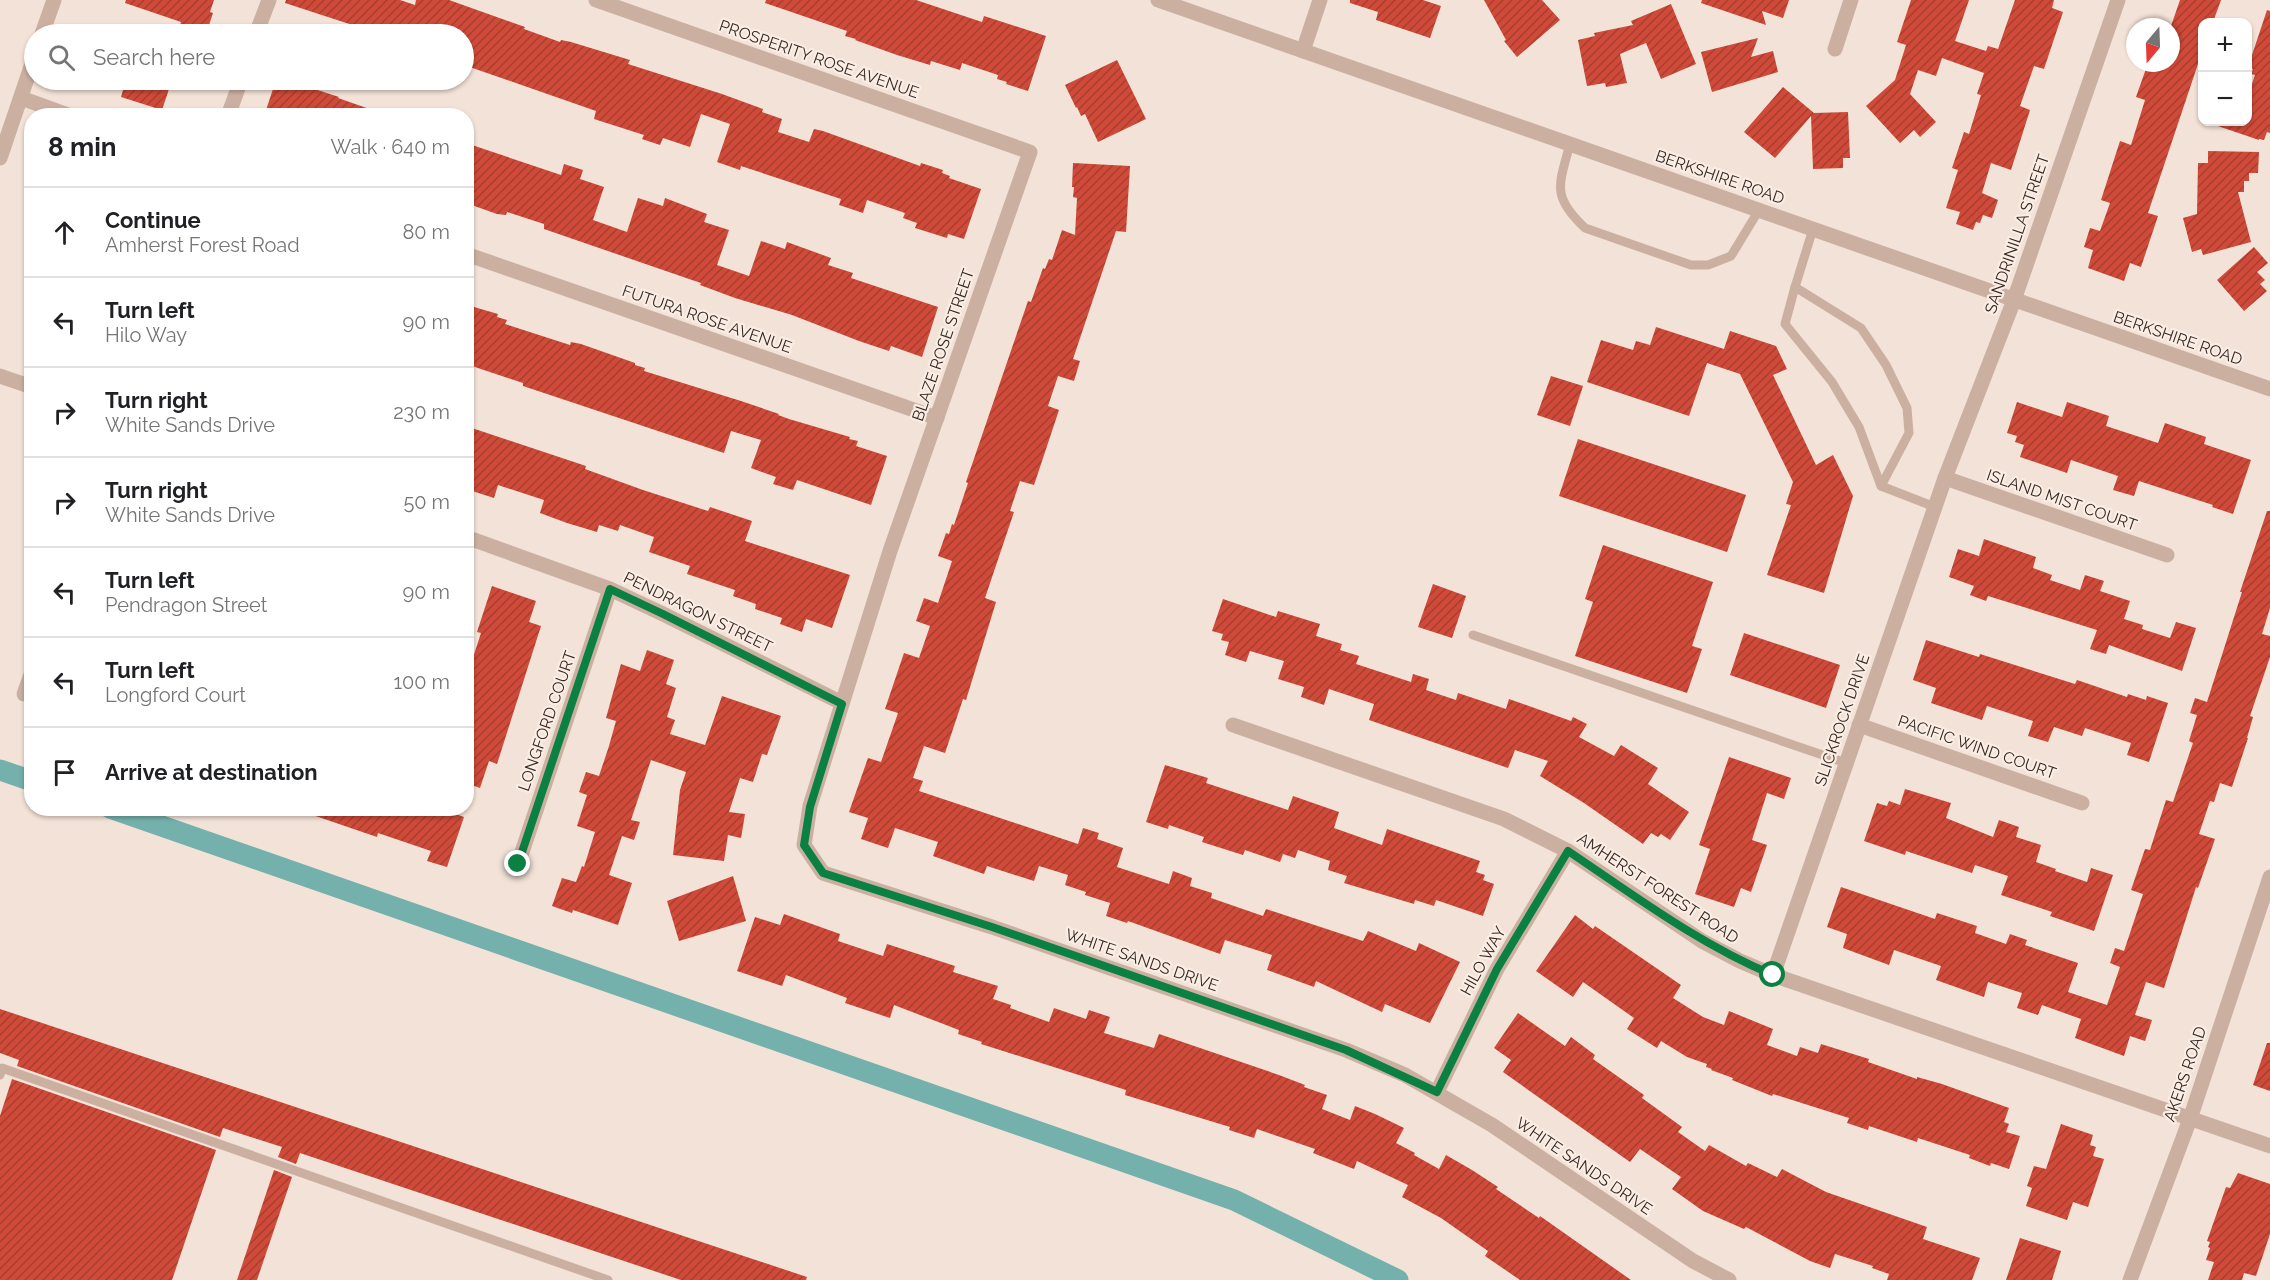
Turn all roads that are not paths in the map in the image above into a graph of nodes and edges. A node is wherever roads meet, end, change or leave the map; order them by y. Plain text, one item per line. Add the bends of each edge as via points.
1 (54, 0) edge
2 (268, 0) edge
3 (596, 0) edge
4 (1158, 0) edge
5 (1320, 0) edge
6 (1851, 0) edge
7 (2118, 0) edge
8 (622, 4) edge
9 (46, 24) edge
10 (260, 24) edge
11 (1835, 49) dead end
12 (1303, 51) junction
13 (24, 89) edge
14 (237, 90) edge
15 (21, 98) junction
16 (49, 108) edge
17 (231, 108) edge
18 (1570, 144) junction
19 (1030, 152) joint
20 (0, 158) edge
21 (1759, 210) junction
22 (1813, 229) junction
23 (474, 257) edge
24 (1795, 287) junction
25 (2014, 300) junction
26 (0, 376) edge
27 (24, 384) edge
28 (2270, 389) edge
29 (937, 418) junction
30 (1946, 478) junction
31 (1881, 486) junction
32 (1935, 507) junction
33 (474, 540) edge
34 (890, 551) joint
35 (2168, 555) dead end
36 (610, 589) junction
37 (1473, 635) dead end
38 (842, 704) junction
39 (1233, 725) dead end
40 (1859, 725) junction
41 (1846, 763) junction
42 (2082, 803) dead end
43 (1568, 851) junction
44 (518, 864) dead end
45 (2270, 878) edge
46 (2267, 898) edge
47 (1773, 975) junction
48 (1, 1069) edge
49 (1437, 1092) junction
50 (2190, 1119) junction
51 (2270, 1146) edge
52 (608, 1280) edge
53 (1729, 1280) edge
54 (2130, 1280) edge

1 - 9 street
2 - 10 street
3 - 8 street, PROSPERITY ROSE AVENUE
4 - 12 street, BERKSHIRE ROAD
5 - 12 street
6 - 11 street
7 - 25 street, SANDRINILLA STREET
8 - 19 street, PROSPERITY ROSE AVENUE
12 - 18 street, BERKSHIRE ROAD
13 - 15 street
14 - 17 street
15 - 16 street
15 - 20 street
18 - 21 street, BERKSHIRE ROAD
18 - 21 lane via 1559,183 1560,194 1572,216 1585,228 1680,262 1708,265 1731,256
19 - 29 street, BLAZE ROSE STREET
21 - 22 street, BERKSHIRE ROAD
22 - 24 lane
22 - 25 street, BERKSHIRE ROAD
23 - 29 street, FUTURA ROSE AVENUE
24 - 31 lane via 1785,324 1832,382 1859,427
24 - 31 lane via 1861,328 1886,365 1907,408 1909,433
25 - 28 street, BERKSHIRE ROAD
25 - 30 street, SANDRINILLA STREET
26 - 27 street
29 - 34 street, BLAZE ROSE STREET
30 - 32 street, SLICKROCK DRIVE
30 - 35 street, ISLAND MIST COURT
31 - 32 lane
32 - 40 street, SLICKROCK DRIVE
33 - 36 street, PENDRAGON STREET
34 - 38 street, WHITE SANDS DRIVE
36 - 38 street, PENDRAGON STREET
36 - 44 street, LONGFORD COURT
37 - 41 lane
38 - 49 street, WHITE SANDS DRIVE via 810,807 804,845 823,873 1003,930 1346,1050
39 - 43 street, AMHERST FOREST ROAD via 1504,819
40 - 41 street, SLICKROCK DRIVE
40 - 42 street, PACIFIC WIND COURT
41 - 47 street, SLICKROCK DRIVE
43 - 47 street, AMHERST FOREST ROAD via 1701,941
43 - 49 street, HILO WAY via 1497,969
45 - 46 street, AKERS ROAD
46 - 50 street, AKERS ROAD
47 - 50 street, AMHERST FOREST ROAD
48 - 52 lane
49 - 53 street, WHITE SANDS DRIVE via 1693,1261
50 - 51 street, AMHERST FOREST ROAD
50 - 54 street, AKERS ROAD

